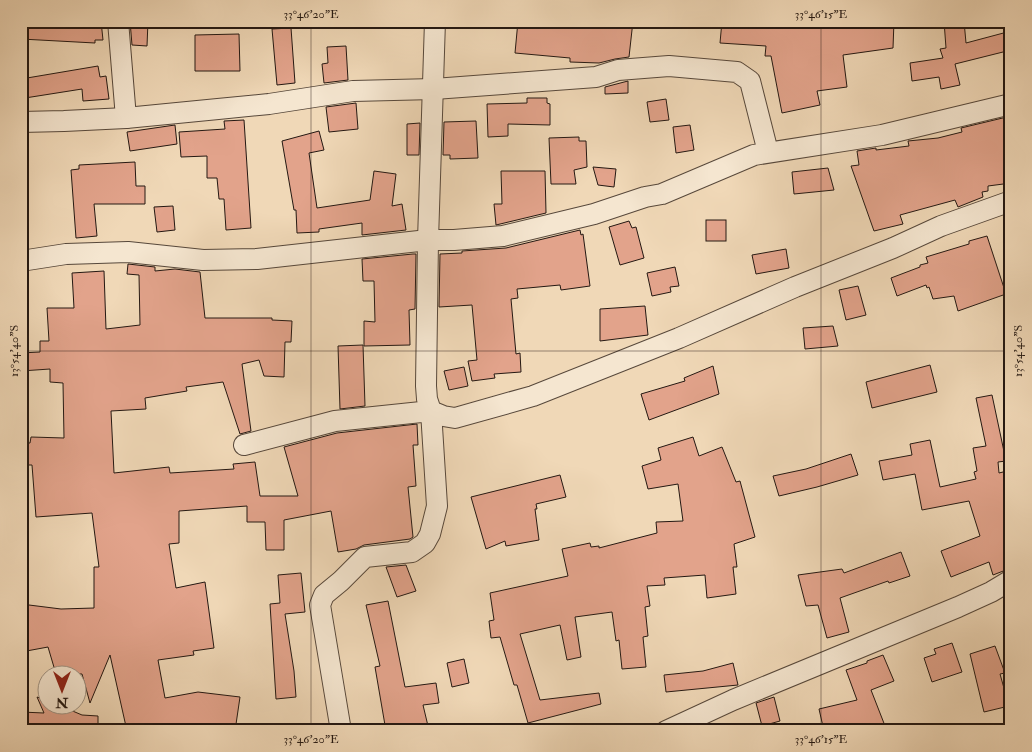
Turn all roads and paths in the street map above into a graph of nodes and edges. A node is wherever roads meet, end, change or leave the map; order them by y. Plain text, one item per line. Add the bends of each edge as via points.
1 (118, 21) edge
2 (435, 21) edge
3 (434, 89) junction
4 (1011, 104) edge
5 (126, 118) junction
6 (21, 122) edge
7 (768, 152) junction
8 (1011, 201) edge
9 (428, 240) junction
10 (21, 261) edge
11 (431, 411) junction
12 (244, 445) dead end
13 (1011, 580) edge
14 (341, 731) edge
15 (666, 731) edge

1 - 5 street
2 - 3 street
3 - 5 street via 354,91 269,104
3 - 7 street via 596,77 618,70 669,66 737,72 750,81
3 - 9 street
4 - 7 street via 882,134
5 - 6 street
7 - 9 street via 718,169 662,194 594,214 503,236
8 - 11 street via 941,226 679,338 533,396 455,418
9 - 10 street via 257,258 203,260 128,252 66,254
9 - 11 street via 426,386
11 - 12 street via 335,421
11 - 14 street via 437,506 425,543 412,552 365,557 324,595 320,605
13 - 15 street via 958,607

